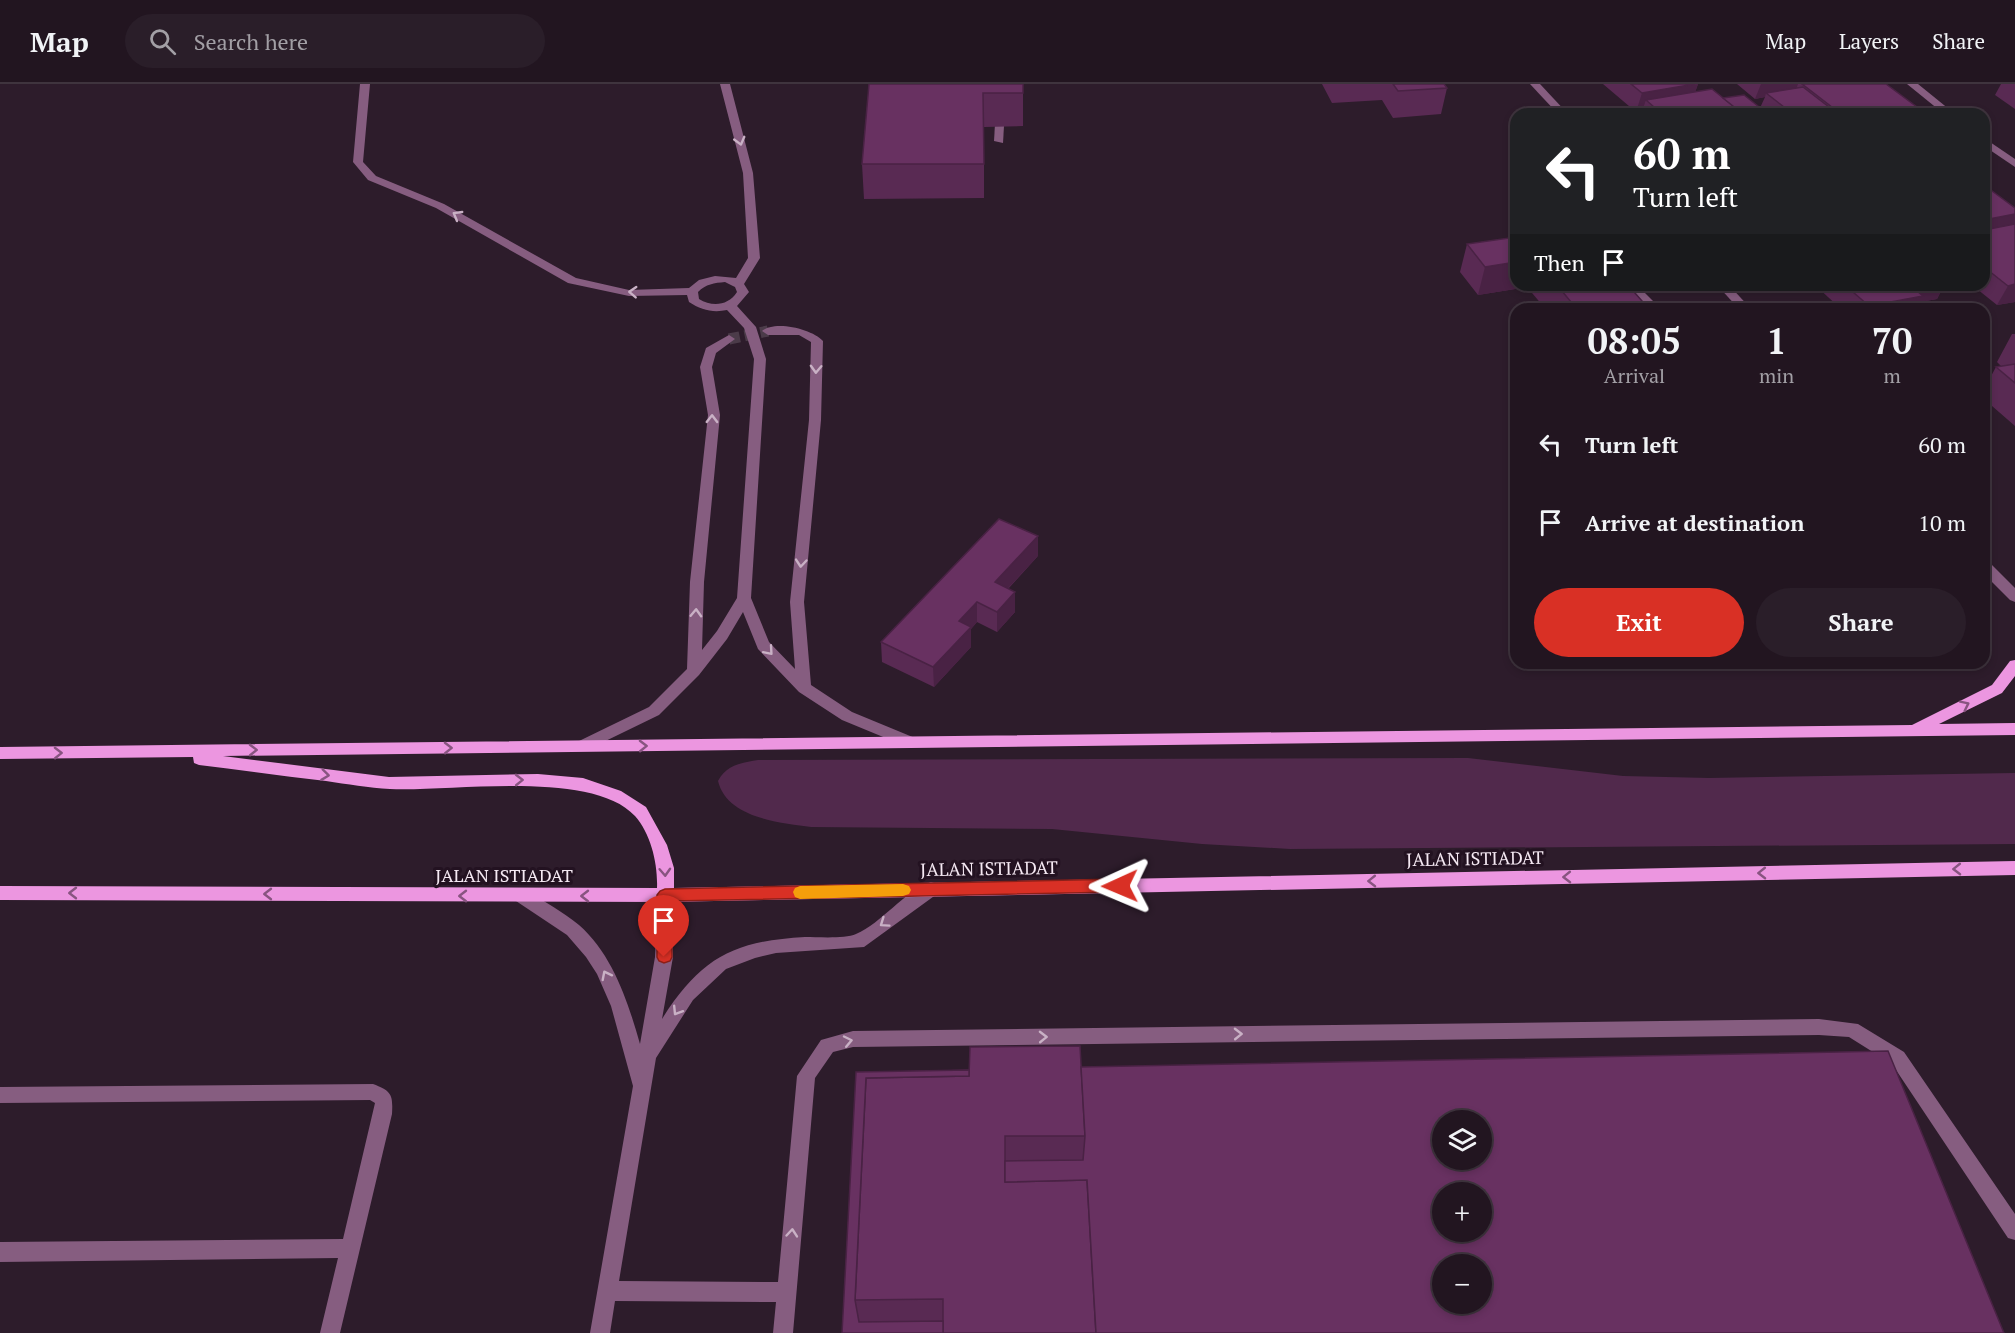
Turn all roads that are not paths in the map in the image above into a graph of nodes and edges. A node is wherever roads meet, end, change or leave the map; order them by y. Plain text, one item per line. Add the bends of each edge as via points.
1 (365, 84) edge
2 (725, 84) edge
3 (1535, 84) edge
4 (1912, 84) edge
5 (1557, 108) edge
6 (1942, 108) edge
7 (999, 126) edge
8 (999, 141) dead end
9 (1990, 145) edge
10 (2015, 164) edge
11 (739, 284) junction
12 (692, 291) junction
13 (1637, 291) edge
14 (1728, 291) edge
15 (1649, 303) edge
16 (1740, 303) edge
17 (729, 305) junction
18 (768, 332) tunnel mouth
19 (729, 339) tunnel mouth
20 (1990, 571) edge
21 (2015, 597) edge
22 (744, 598) junction
23 (2015, 665) edge
24 (694, 671) junction
25 (804, 688) junction
26 (2015, 729) edge
27 (1912, 731) junction
28 (910, 742) junction
29 (582, 746) junction
30 (142, 752) junction
31 (0, 753) edge
32 (2015, 867) edge
33 (931, 890) junction
34 (0, 893) edge
35 (665, 895) junction
36 (522, 896) junction
37 (649, 1056) junction
38 (642, 1090) junction
39 (0, 1095) edge
40 (2015, 1231) edge
41 (350, 1248) junction
42 (0, 1252) edge
43 (608, 1291) junction
44 (787, 1292) junction
45 (330, 1333) edge
46 (600, 1333) edge
47 (783, 1333) edge

12 -> 1 street via 629,293 573,281 440,206 372,178 358,162
2 -> 11 street via 748,173 754,258
3 - 5 street
4 - 6 street
7 - 8 street
9 - 10 street
11 - 12 street via 717,279
11 - 17 street via 741,297
12 - 17 street via 693,300 704,307
13 - 15 street
14 - 16 street
17 - 22 street via 750,327 760,359
18 -> 25 street via 802,332 817,342 815,420 797,602
24 -> 19 street via 697,582 714,415 706,367 710,351
20 - 21 street
22 - 24 street
22 -> 25 street via 763,645
27 -> 23 main road via 1997,690
24 - 29 street via 654,711
25 - 28 street via 847,716
26 - 27 main road
27 - 28 main road
29 -> 28 main road
30 -> 29 main road
31 -> 30 main road
30 -> 35 main road via 389,783 538,780 583,784 615,795 640,811 664,860
32 -> 33 main road, JALAN ISTIADAT
33 - 35 main road, JALAN ISTIADAT
33 -> 37 street via 858,942 776,946 720,964 687,995
36 -> 34 main road, JALAN ISTIADAT
35 -> 36 main road, JALAN ISTIADAT
35 - 37 street via 664,957
38 -> 36 street via 622,1012 604,969 578,935
37 - 38 street
38 - 43 street
39 - 41 street via 373,1092 384,1099 383,1114
44 -> 40 street via 806,1076 827,1046 852,1039 1852,1029 1898,1058
41 - 42 street
41 - 45 street
43 - 44 street
43 - 46 street
44 - 47 street

